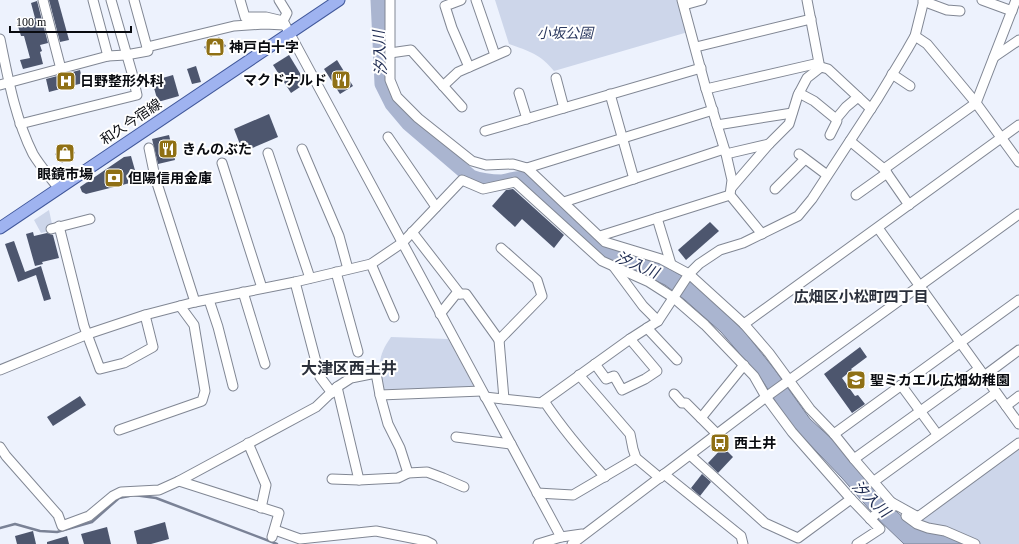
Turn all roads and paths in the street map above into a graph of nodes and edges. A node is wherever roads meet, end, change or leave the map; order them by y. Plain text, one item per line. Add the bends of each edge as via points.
1 (43, 0) edge
2 (93, 0) edge
3 (111, 0) edge
4 (134, 0) edge
5 (240, 0) edge
6 (279, 0) edge
7 (339, 0) edge
8 (390, 0) edge
9 (461, 0) edge
10 (476, 0) edge
11 (702, 0) edge
12 (807, 0) edge
13 (982, 0) edge
14 (1016, 0) edge
15 (924, 1) edge
16 (683, 2) edge
17 (960, 11) dead end
18 (1012, 11) junction
19 (811, 19) junction
20 (286, 27) junction
21 (915, 36) junction
22 (0, 39) edge
23 (1019, 40) edge
24 (147, 46) junction
25 (696, 47) junction
26 (506, 51) dead end
27 (390, 53) junction
28 (126, 55) junction
29 (495, 55) junction
30 (108, 56) junction
31 (994, 57) junction
32 (820, 65) junction
33 (469, 67) junction
34 (61, 68) junction
35 (701, 68) junction
36 (892, 74) junction
37 (556, 78) dead end
38 (5, 84) edge
39 (443, 86) junction
40 (910, 86) dead end
41 (706, 89) junction
42 (519, 93) dead end
43 (799, 93) junction
44 (610, 94) junction
45 (858, 97) junction
46 (976, 104) junction
47 (462, 107) dead end
48 (564, 108) junction
49 (871, 109) junction
50 (713, 110) junction
51 (792, 113) junction
52 (527, 119) junction
53 (836, 119) junction
54 (20, 124) junction
55 (1019, 124) edge
56 (717, 125) junction
57 (485, 131) dead end
58 (830, 135) dead end
59 (388, 137) dead end
60 (1001, 137) junction
61 (622, 138) junction
62 (850, 141) junction
63 (769, 144) junction
64 (149, 148) dead end
65 (302, 149) dead end
66 (725, 151) junction
67 (268, 152) dead end
68 (1019, 162) edge
69 (222, 163) dead end
70 (527, 168) junction
71 (885, 171) junction
72 (827, 175) junction
73 (634, 178) junction
74 (59, 189) junction
75 (775, 189) dead end
76 (731, 191) junction
77 (856, 195) dead end
78 (564, 202) junction
79 (909, 205) junction
80 (436, 207) junction
81 (1019, 214) edge
82 (657, 218) junction
83 (90, 219) dead end
84 (0, 228) edge
85 (878, 228) junction
86 (412, 232) junction
87 (762, 234) junction
88 (600, 236) junction
89 (402, 243) junction
90 (501, 248) dead end
91 (371, 264) junction
92 (670, 264) junction
93 (614, 267) junction
94 (348, 269) junction
95 (336, 272) junction
96 (689, 274) junction
97 (310, 278) junction
98 (295, 282) junction
99 (920, 286) junction
100 (262, 288) junction
101 (243, 292) junction
102 (460, 294) junction
103 (674, 298) junction
104 (209, 300) junction
105 (1019, 300) edge
106 (195, 302) junction
107 (180, 306) junction
108 (440, 314) junction
109 (145, 315) junction
110 (394, 317) dead end
111 (658, 321) junction
112 (744, 324) junction
113 (647, 328) junction
114 (88, 334) junction
115 (630, 339) junction
116 (499, 340) junction
117 (960, 342) junction
118 (1019, 350) edge
119 (358, 352) dead end
120 (676, 360) dead end
121 (265, 364) dead end
122 (595, 364) junction
123 (744, 365) junction
124 (0, 370) edge
125 (982, 372) junction
126 (579, 375) junction
127 (789, 380) junction
128 (901, 385) junction
129 (233, 386) dead end
130 (334, 390) junction
131 (996, 393) junction
132 (483, 394) junction
133 (674, 394) dead end
134 (380, 395) junction
135 (1019, 396) edge
136 (766, 397) junction
137 (504, 399) junction
138 (544, 401) junction
139 (1006, 406) junction
140 (920, 411) junction
141 (701, 418) junction
142 (1019, 424) edge
143 (119, 430) dead end
144 (717, 434) junction
145 (834, 434) junction
146 (937, 434) junction
147 (456, 437) dead end
148 (1019, 443) edge
149 (248, 444) junction
150 (511, 444) junction
151 (0, 447) edge
152 (690, 454) junction
153 (636, 458) junction
154 (854, 459) junction
155 (408, 473) junction
156 (662, 476) junction
157 (605, 477) junction
158 (332, 479) dead end
159 (359, 480) junction
160 (179, 481) junction
161 (873, 482) junction
162 (464, 487) dead end
163 (537, 493) junction
164 (851, 499) junction
165 (891, 502) junction
166 (261, 508) junction
167 (870, 519) junction
168 (584, 534) junction
169 (561, 537) junction
170 (742, 541) edge
171 (432, 544) edge
172 (538, 544) edge
173 (572, 544) edge
174 (857, 544) edge
175 (975, 544) edge

1 - 34 street
2 - 30 street
3 - 28 street
4 - 24 street
5 - 20 street via 245,17 266,17
6 - 20 street via 287,13
7 - 20 main road, 和久今宿線
8 - 27 street
9 - 33 street via 445,6
10 - 29 street
11 - 16 street
12 - 19 street
13 - 18 street
14 - 18 street
15 - 17 street via 947,10
15 - 21 street
16 - 25 street
18 - 31 street
19 - 25 street
19 - 32 street
20 - 24 street via 264,24 234,26
20 - 74 main road, 和久今宿線
20 - 89 street
21 - 36 street
21 - 46 street via 927,44
22 - 38 street
23 - 31 street
24 - 28 street via 148,51
25 - 35 street
26 - 29 street
27 - 39 street via 411,50
27 - 70 street via 390,80 397,96 418,118 472,161 486,165 512,164
28 - 30 street
28 - 54 street via 137,95
29 - 33 street
30 - 34 street
31 - 46 street
32 - 41 street
32 - 43 street via 807,78
32 - 45 street via 828,69
33 - 39 street via 458,72
34 - 38 street
35 - 41 street
35 - 44 street
36 - 40 street
36 - 49 street
37 - 48 street
38 - 54 street
39 - 47 street
41 - 50 street
42 - 52 street
43 - 51 street
43 - 53 street via 814,101
44 - 48 street
44 - 61 street
45 - 49 street
45 - 53 street
46 - 60 street
46 - 71 street
48 - 52 street
49 - 62 street
50 - 56 street
50 - 61 street
51 - 56 street
51 - 63 street via 789,124
52 - 57 street
53 - 58 street
54 - 74 street via 34,156
55 - 60 street
56 - 66 street
59 - 80 street
60 - 68 street
60 - 79 street
61 - 70 street
61 - 73 street
62 - 71 street
62 - 72 street
63 - 66 street
63 - 76 street
64 - 106 street via 155,177
65 - 94 street via 339,236
66 - 73 street
66 - 76 street via 732,180
67 - 97 street
69 - 100 street
70 - 78 street
71 - 77 street
71 - 79 street
72 - 75 street via 802,156
72 - 87 street via 798,216
73 - 78 street
74 - 84 main road, 和久今宿線
76 - 82 street
76 - 87 street
78 - 88 street
79 - 85 street
80 - 86 street
80 - 93 street via 462,180 483,189 516,182 602,261
81 - 99 street
82 - 88 street
82 - 92 street
83 - 114 street via 55,227
85 - 99 street
85 - 112 street
86 - 89 street
86 - 102 street
87 - 96 street via 720,250
88 - 92 street via 605,242
89 - 91 street
89 - 108 street
90 - 116 street via 537,280 542,296
91 - 94 street
91 - 110 street
92 - 96 street
93 - 103 street via 649,282
93 - 111 street via 643,306
94 - 95 street
95 - 97 street
95 - 119 street
96 - 103 street
96 - 112 street
97 - 98 street
98 - 100 street
98 - 130 street via 320,377
99 - 117 street
99 - 127 street
100 - 101 street
101 - 104 street
101 - 121 street
102 - 108 street via 456,294
102 - 116 street via 466,294
103 - 111 street
103 - 123 street
104 - 106 street
104 - 129 street
105 - 117 street
106 - 107 street
107 - 109 street
107 - 143 street via 194,325 206,392 202,401
108 - 132 street
109 - 114 street
109 - 114 street via 153,347 124,363 100,369
111 - 113 street
112 - 127 street
113 - 115 street
113 - 120 street
114 - 124 street
115 - 122 street
115 - 122 street via 657,371 622,390 614,376 606,379
116 - 137 street
117 - 125 street
117 - 128 street
118 - 125 street
122 - 126 street
123 - 136 street via 754,376
123 - 141 street
125 - 131 street
125 - 140 street
126 - 138 street
126 - 153 street via 630,434
127 - 136 street
127 - 145 street via 810,409
128 - 140 street
128 - 145 street
130 - 134 street via 351,378 376,373
130 - 149 street via 316,407
130 - 159 street
131 - 139 street
131 - 146 street
132 - 134 street
132 - 137 street
132 - 150 street
133 - 141 street
134 - 155 street via 388,424 400,448
135 - 139 street
136 - 144 street
136 - 164 street via 792,432
137 - 138 street via 541,403
138 - 157 street via 581,451
139 - 142 street
140 - 146 street
140 - 154 street
141 - 144 street
144 - 152 street
145 - 154 street
146 - 161 street
147 - 150 street
148 - 165 street via 918,517
149 - 160 street
149 - 166 street via 266,485
150 - 163 street
151 - 160 street via 58,515 62,526 89,516 121,492 160,490
152 - 156 street
152 - 164 street via 765,523 798,538
153 - 156 street
153 - 157 street
154 - 161 street
155 - 159 street via 398,478
155 - 162 street via 427,472
156 - 168 street
156 - 170 street
157 - 163 street via 572,495
158 - 159 street
160 - 166 street
161 - 165 street
163 - 169 street
164 - 167 street
165 - 167 street
165 - 175 street via 917,524 945,531
166 - 171 street via 279,513 274,534 300,539 376,531
167 - 174 street via 880,529
168 - 169 street
168 - 173 street
169 - 172 street

